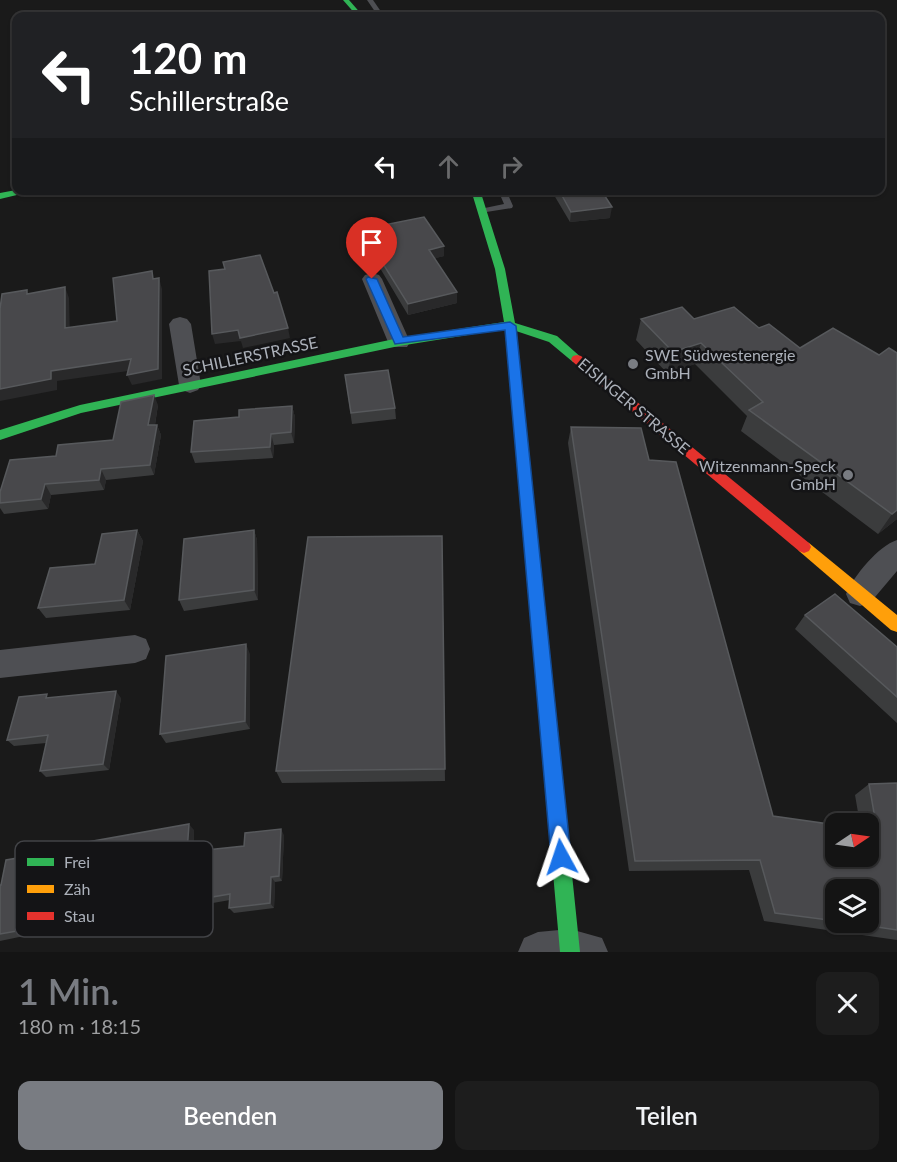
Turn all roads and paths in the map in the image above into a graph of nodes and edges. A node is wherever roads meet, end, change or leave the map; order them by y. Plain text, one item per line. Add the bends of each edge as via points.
1 (346, 0) edge
2 (356, 12) edge
3 (477, 195) edge
4 (504, 195) edge
5 (483, 211) junction
6 (372, 279) dead end
7 (180, 324) dead end
8 (510, 326) junction
9 (399, 342) junction
10 (190, 385) junction
11 (0, 435) edge
12 (897, 551) edge
13 (860, 594) junction
14 (897, 625) edge
15 (135, 649) dead end
16 (0, 664) edge
17 (566, 951) edge

1 - 2 street
3 - 5 street
4 - 5 lane via 509,206
5 - 8 street via 500,269
6 - 9 street
7 - 10 street
8 - 9 street, SCHILLERSTRASSE
8 - 13 street, EISINGER STRASSE via 553,339
8 - 17 street
9 - 10 street, SCHILLERSTRASSE
10 - 11 street, SCHILLERSTRASSE via 80,409
12 - 13 street
13 - 14 street, EISINGER STRASSE
15 - 16 street

